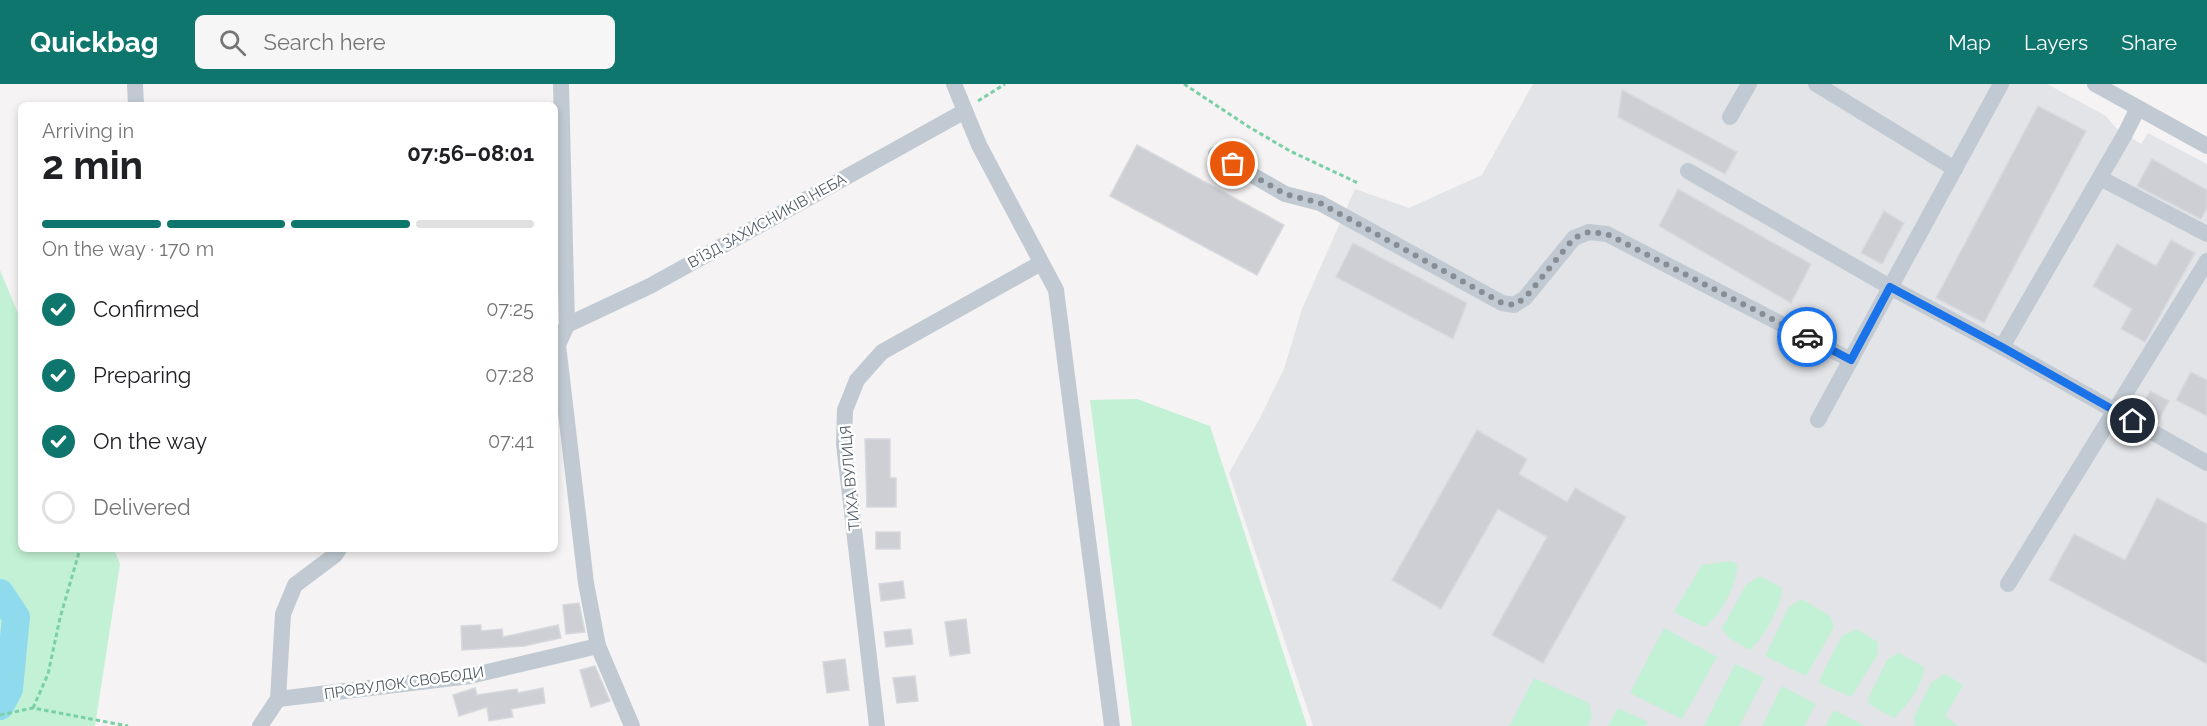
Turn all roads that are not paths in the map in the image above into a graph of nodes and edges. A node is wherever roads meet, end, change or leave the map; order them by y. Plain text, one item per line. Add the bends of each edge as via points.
1 (135, 84) edge
2 (561, 84) edge
3 (954, 84) edge
4 (1749, 84) edge
5 (1816, 84) edge
6 (2001, 84) edge
7 (2101, 86) edge
8 (136, 102) edge
9 (2138, 108) junction
10 (965, 111) junction
11 (1730, 117) dead end
12 (2207, 146) edge
13 (1216, 154) dead end
14 (1954, 170) junction
15 (1688, 171) dead end
16 (2100, 177) junction
17 (2207, 234) edge
18 (2207, 261) edge
19 (1041, 263) junction
20 (1890, 287) junction
21 (567, 325) junction
22 (558, 341) edge
23 (2002, 347) junction
24 (1851, 360) junction
25 (558, 361) edge
26 (2114, 411) junction
27 (1818, 420) dead end
28 (2207, 463) edge
29 (337, 552) edge
30 (2008, 584) dead end
31 (598, 646) junction
32 (278, 699) junction
33 (260, 726) edge
34 (632, 726) edge
35 (877, 726) edge
36 (1112, 726) edge

1 - 8 street
2 - 21 street
3 - 10 street
4 - 11 street
5 - 14 street
6 - 14 street
7 - 9 street
9 - 12 street
9 - 16 street
10 - 19 street via 979,146
10 - 21 street, В'ЇЗД ЗАХИСНИКІВ НЕБА via 650,286
13 - 24 street via 1285,194 1320,203 1502,303 1514,305 1525,298 1574,238 1589,232 1607,234
14 - 20 street
15 - 20 street
16 - 17 street
16 - 23 street
18 - 26 street
19 - 35 street, ТИХА ВУЛИЦЯ via 882,352 857,380 845,410 844,444
19 - 36 street via 1056,290
20 - 23 street
20 - 24 street
21 - 22 street
23 - 26 street
24 - 27 street
25 - 31 street via 586,583
26 - 28 street
26 - 30 street
29 - 32 street via 295,585 283,614
31 - 32 street, ПРОВУЛОК СВОБОДИ via 470,676
31 - 34 street
32 - 33 street

